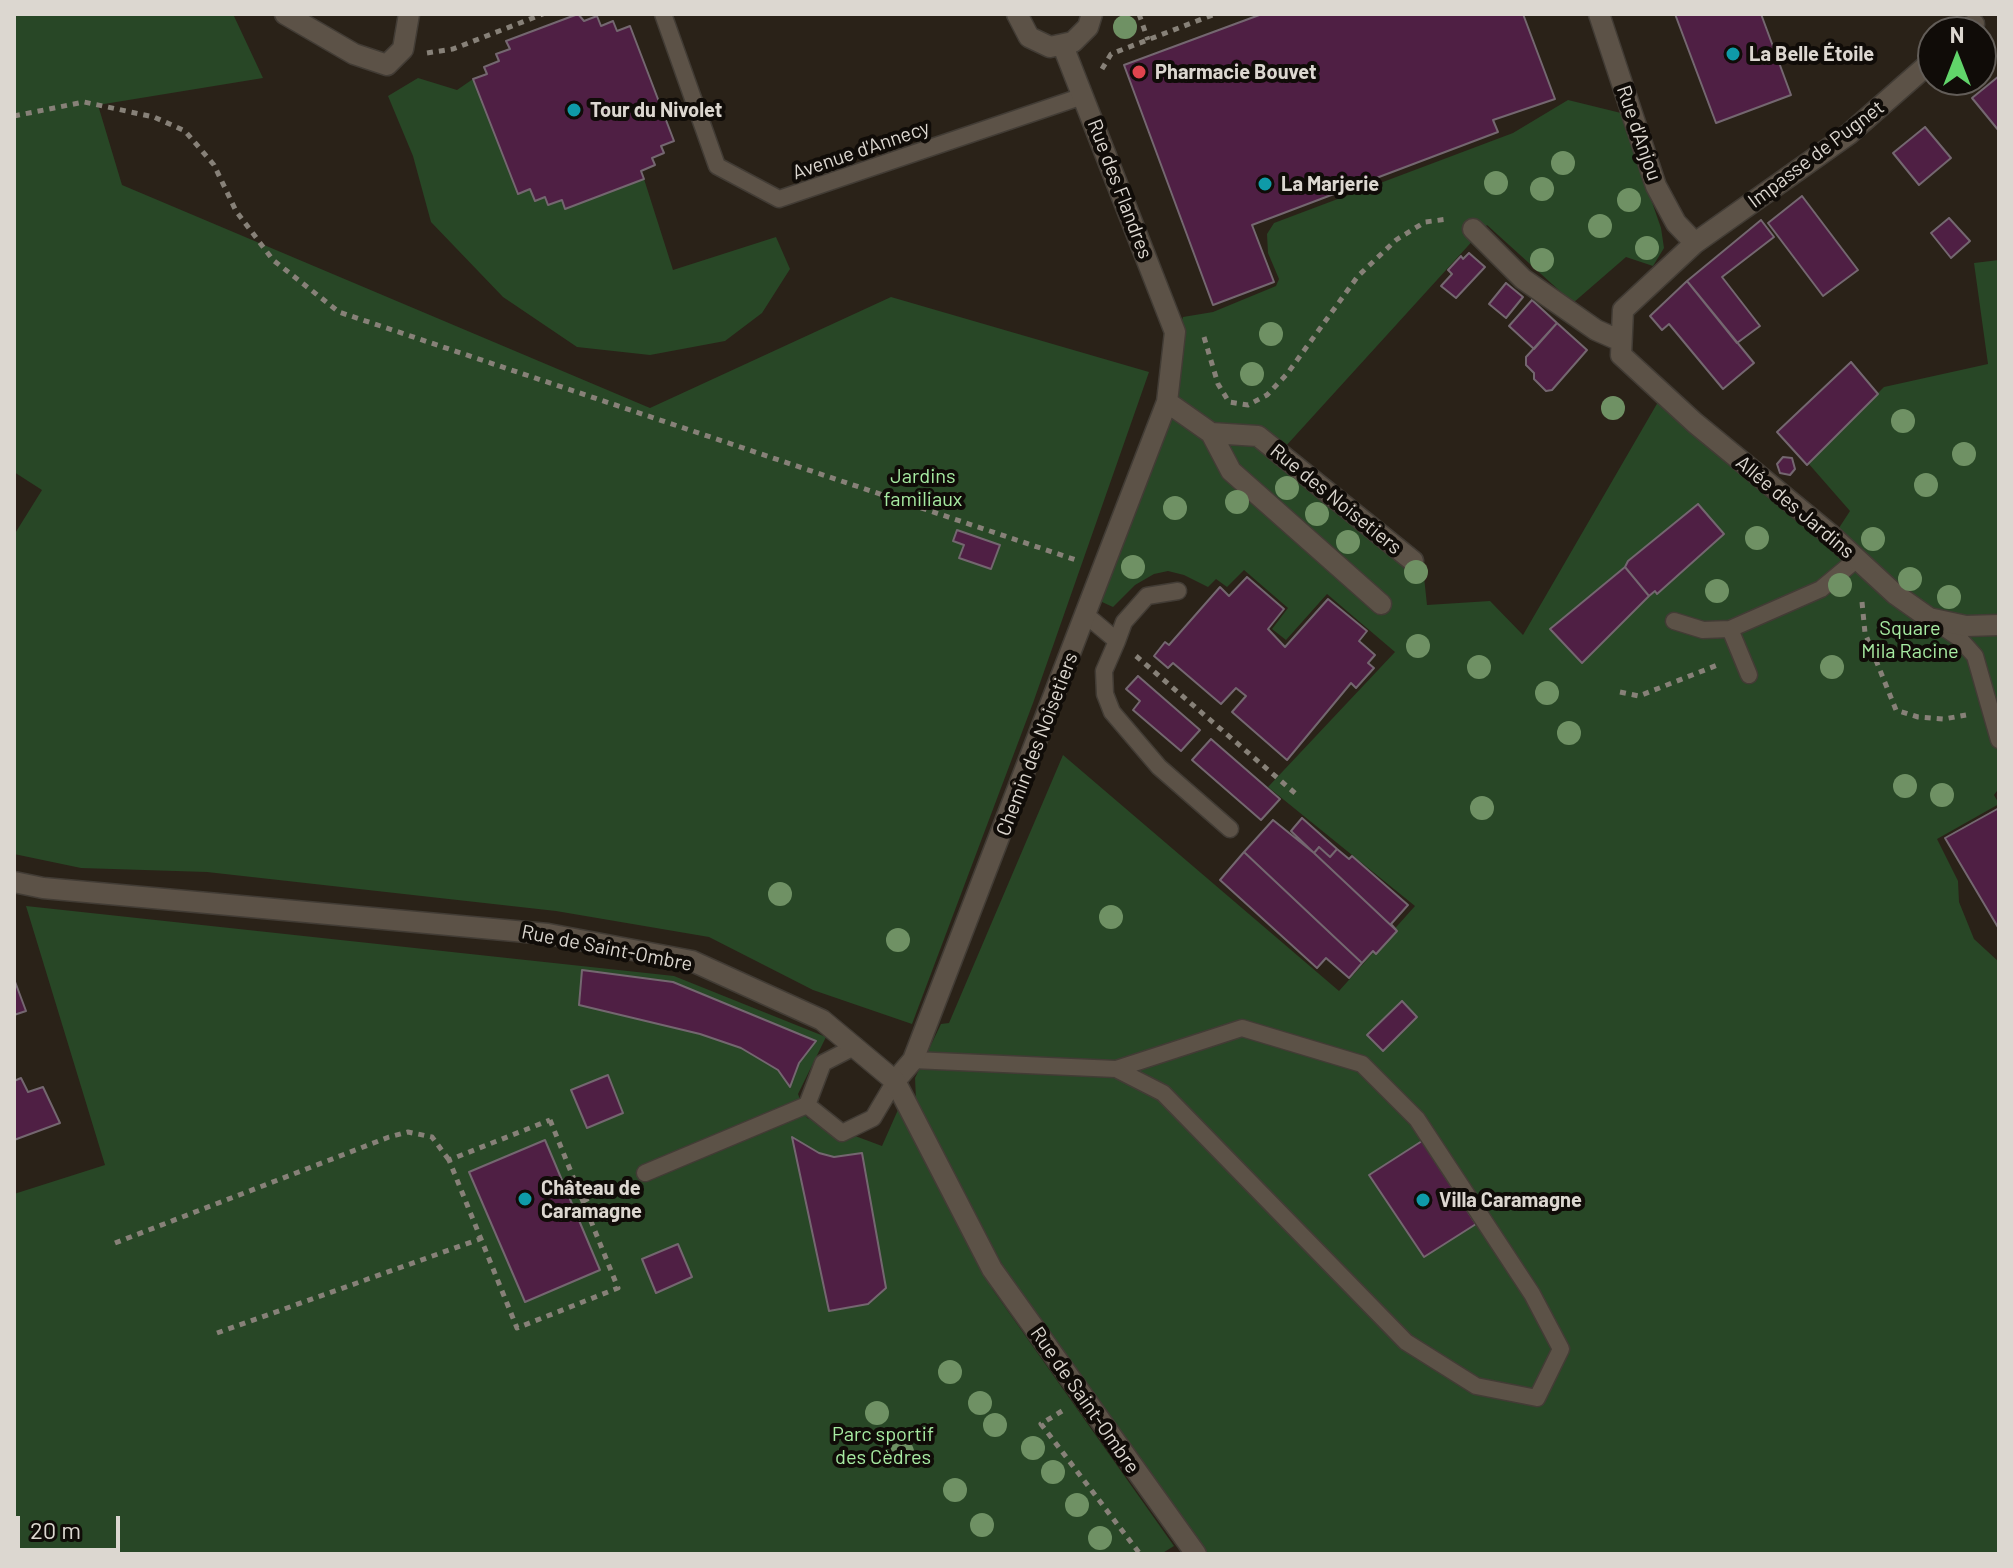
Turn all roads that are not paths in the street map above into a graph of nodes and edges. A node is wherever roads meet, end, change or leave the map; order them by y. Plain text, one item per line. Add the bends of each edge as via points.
1 (285, 14) edge
2 (409, 14) edge
3 (663, 14) edge
4 (1017, 14) edge
5 (1092, 14) edge
6 (1599, 14) edge
7 (1063, 46) junction
8 (1917, 74) edge
9 (1083, 96) junction
10 (1473, 229) road end
11 (1695, 243) junction
12 (1621, 341) junction
13 (1167, 402) junction
14 (1211, 433) junction
15 (1857, 559) junction
16 (1413, 561) dead end
17 (1178, 591) dead end
18 (1381, 604) dead end
19 (1086, 615) junction
20 (1929, 618) junction
21 (1674, 621) dead end
22 (1999, 625) edge
23 (1730, 629) junction
24 (1117, 641) junction
25 (1749, 675) dead end
26 (1999, 740) edge
27 (1230, 829) dead end
28 (14, 882) edge
29 (856, 1046) junction
30 (913, 1060) junction
31 (1116, 1069) junction
32 (895, 1081) junction
33 (807, 1105) junction
34 (645, 1173) dead end
35 (1196, 1554) edge

1 - 2 street via 354,54 387,65 403,49
3 - 9 lane, Avenue d'Annecy via 717,166 779,199
4 - 7 street via 1029,37 1050,47
5 - 7 street via 1082,35
6 - 11 street, Rue d'Anjou via 1656,186 1676,223
7 - 9 street, Rue des Flandres
8 - 11 street, Impasse de Pugnet via 1849,134
9 - 13 street, Rue des Flandres via 1172,325
10 - 12 street via 1523,279 1596,330
11 - 12 street via 1623,310
12 - 15 street, Allée des Jardins via 1621,355
13 - 14 street
13 - 19 street, Chemin des Noisetiers
14 - 16 street, Rue des Noisetiers via 1258,436
14 - 18 street via 1231,471
15 - 20 street, Allée des Jardins
15 - 23 lane via 1821,589
17 - 24 lane via 1147,596 1124,622
19 - 24 lane
19 - 30 street, Chemin des Noisetiers
20 - 22 street, Allée des Jardins via 1966,626
20 - 26 lane via 1975,656
21 - 23 lane via 1703,630
23 - 25 lane
24 - 27 lane via 1104,671 1112,712 1159,767
28 - 29 street, Rue de Saint-Ombre via 577,939 692,961 822,1020
29 - 32 street, Rue de Saint-Ombre
29 - 33 lane via 823,1063
30 - 31 lane
30 - 32 street, Chemin des Noisetiers
31 - 31 lane via 1242,1028 1362,1064 1417,1119 1532,1294 1561,1349 1537,1398 1476,1386 1406,1342 1163,1093
32 - 33 lane via 873,1118 842,1133
32 - 35 street, Rue de Saint-Ombre via 992,1269
33 - 34 lane

